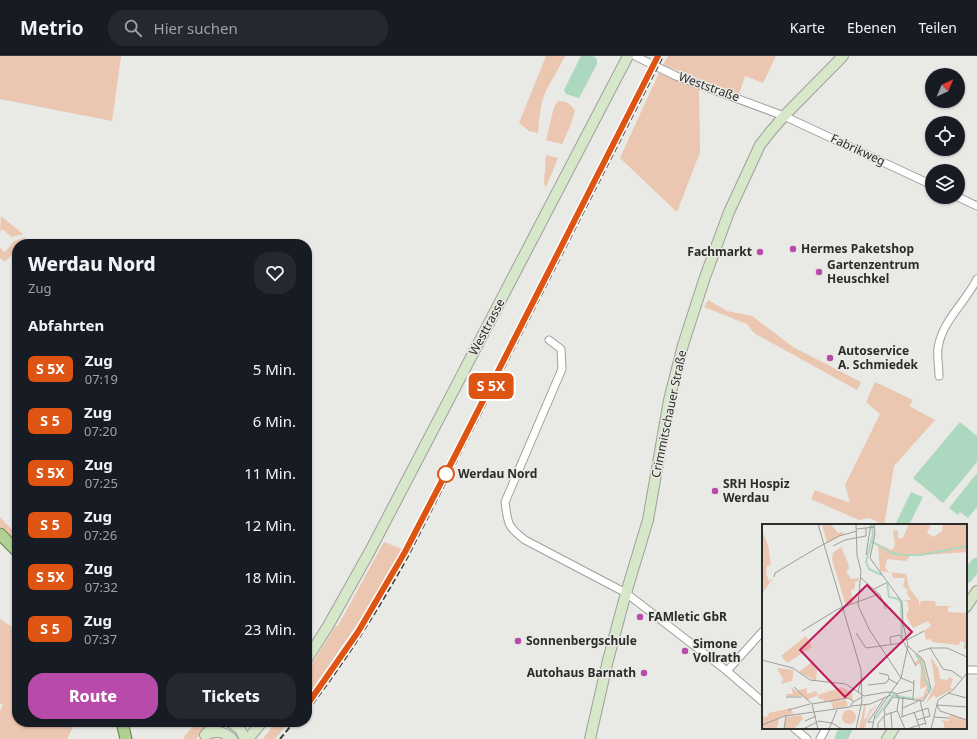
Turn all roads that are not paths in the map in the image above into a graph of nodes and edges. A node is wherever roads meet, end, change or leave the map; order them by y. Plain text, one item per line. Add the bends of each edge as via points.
1 (628, 56) edge
2 (635, 56) edge
3 (842, 56) edge
4 (784, 116) junction
5 (925, 182) edge
6 (965, 200) edge
7 (977, 206) edge
8 (977, 278) edge
9 (549, 340) dead end
10 (939, 376) dead end
11 (0, 534) edge
12 (12, 546) edge
13 (977, 592) edge
14 (626, 593) junction
15 (967, 607) edge
16 (762, 632) edge
17 (312, 651) edge
18 (727, 671) junction
19 (762, 701) edge
20 (123, 727) edge
21 (212, 727) edge
22 (239, 727) edge
23 (258, 727) edge
24 (795, 729) edge
25 (825, 729) edge
26 (893, 729) edge
27 (203, 737) edge
28 (126, 739) edge
29 (232, 739) edge
30 (247, 739) edge
31 (590, 739) edge
32 (807, 739) edge
33 (820, 739) edge
34 (887, 739) edge

1 - 17 main road, Westtrasse via 385,523
2 - 4 street, Weststraße via 676,76
3 - 4 main road, Crimmitschauer Straße
4 - 5 street, Fabrikweg
4 - 14 main road, Crimmitschauer Straße via 760,145 729,212 705,277 669,400 648,520
6 - 7 street
8 - 10 street via 942,332 938,349
9 - 14 street via 561,349 562,369 505,502 507,522 525,540
11 - 12 main road
13 - 15 main road
14 - 18 street
14 - 31 main road, Crimmitschauer Straße
16 - 18 street
18 - 19 street
20 - 28 main road
21 - 27 main road
22 - 30 main road
23 - 30 main road
24 - 32 street
25 - 33 street
26 - 34 main road
27 - 29 main road via 212,732 221,732

